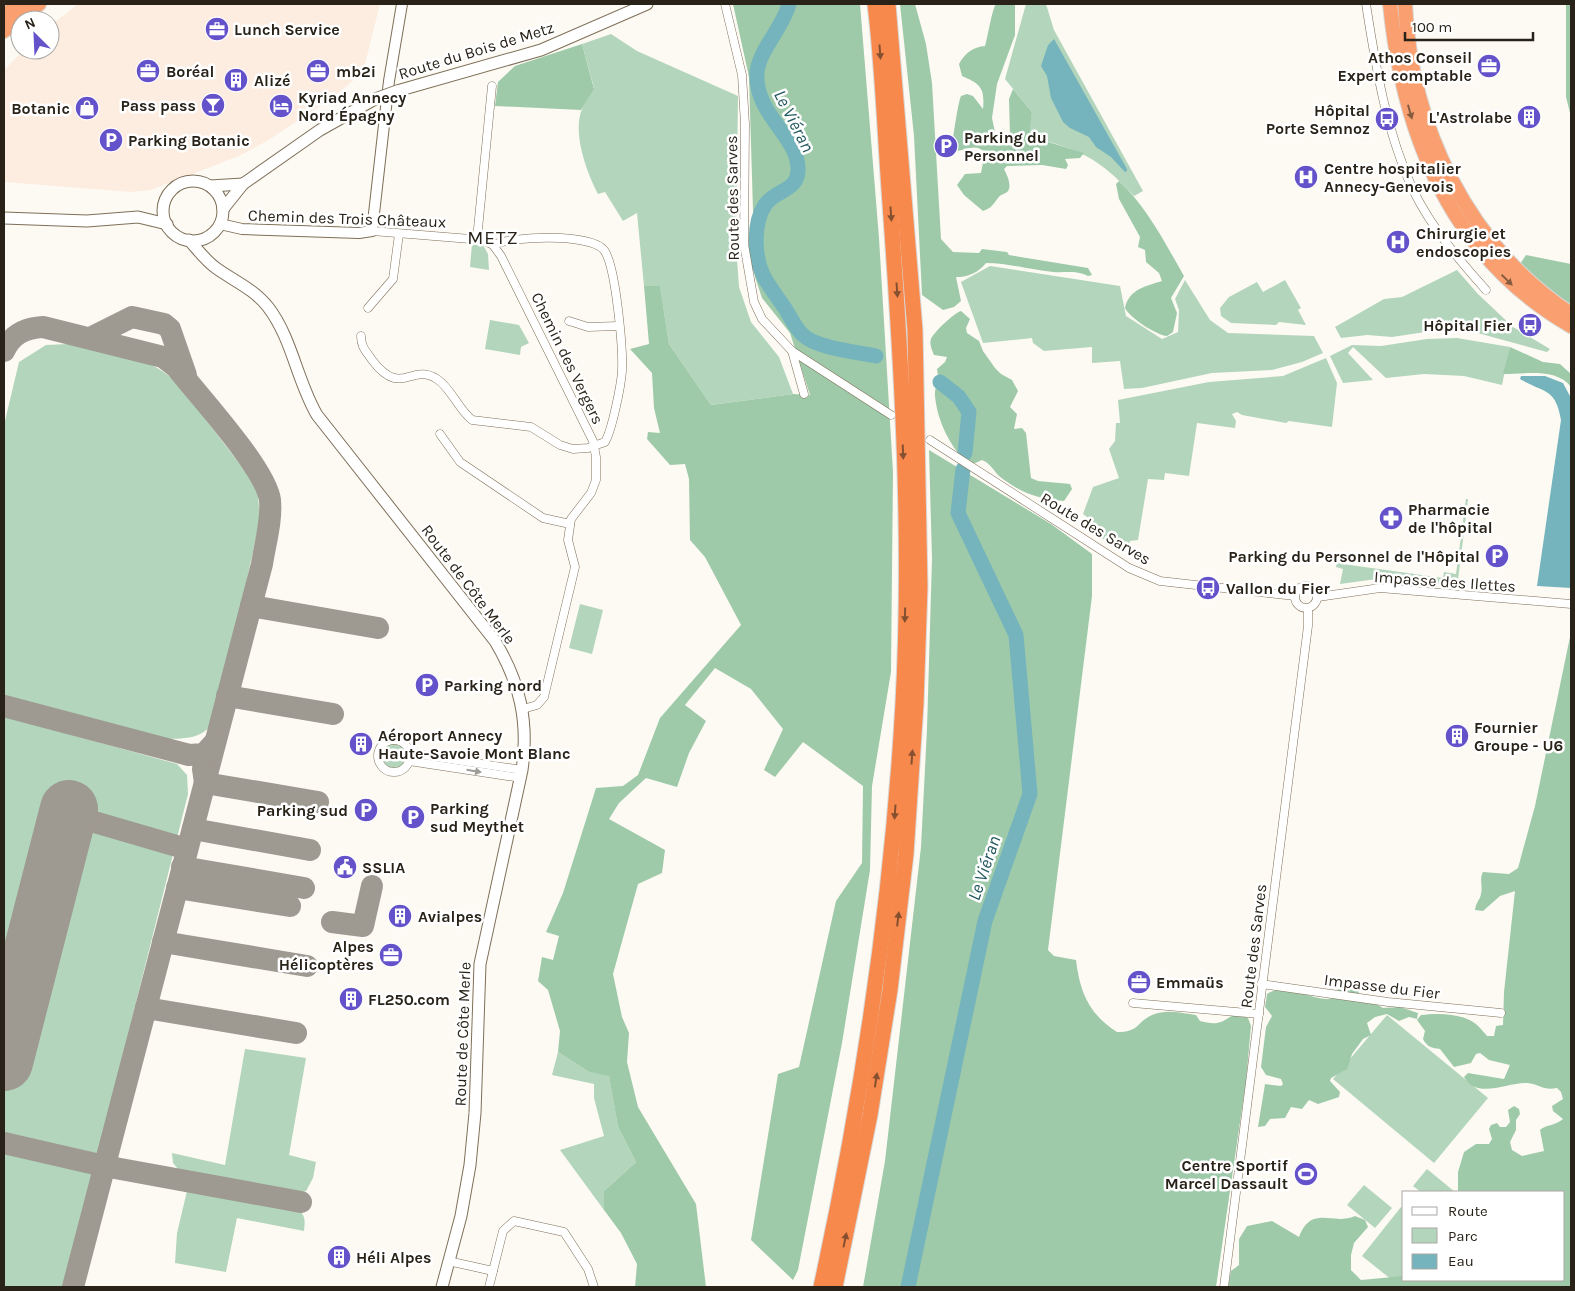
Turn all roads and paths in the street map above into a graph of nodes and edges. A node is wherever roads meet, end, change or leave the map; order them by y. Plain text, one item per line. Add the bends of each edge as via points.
1 (13, 4) edge
2 (19, 4) edge
3 (39, 4) edge
4 (402, 4) edge
5 (647, 4) edge
6 (725, 4) edge
7 (875, 4) edge
8 (888, 4) edge
9 (1366, 4) edge
10 (1384, 4) edge
11 (1390, 4) edge
12 (1405, 4) edge
13 (4, 10) edge
14 (5, 27) edge
15 (1395, 47) junction
16 (492, 86) dead end
17 (243, 184) junction
18 (210, 186) junction
19 (164, 204) junction
20 (223, 209) junction
21 (138, 217) junction
22 (4, 218) edge
23 (166, 224) junction
24 (220, 224) junction
25 (372, 231) junction
26 (399, 234) junction
27 (210, 236) junction
28 (477, 239) junction
29 (189, 240) junction
30 (493, 245) junction
31 (208, 261) junction
32 (1486, 290) dead end
33 (368, 308) dead end
34 (1571, 314) edge
35 (569, 321) dead end
36 (618, 326) junction
37 (1571, 326) edge
38 (361, 336) dead end
39 (792, 351) junction
40 (804, 394) dead end
41 (891, 415) dead end
42 (440, 434) dead end
43 (930, 440) dead end
44 (594, 446) junction
45 (570, 524) junction
46 (1295, 596) junction
47 (1318, 597) junction
48 (1571, 604) edge
49 (1308, 609) junction
50 (522, 709) junction
51 (409, 757) dead end
52 (521, 774) junction
53 (1261, 984) junction
54 (1133, 1003) dead end
55 (1501, 1013) dead end
56 (1259, 1014) junction
57 (448, 1261) junction
58 (493, 1271) junction
59 (442, 1287) edge
60 (490, 1287) edge
61 (594, 1287) edge
62 (821, 1287) edge
63 (835, 1287) edge
64 (1224, 1287) edge

1 - 13 highway
2 - 14 highway
3 - 14 highway
4 - 25 street via 388,90
5 - 17 main road, Route du Bois de Metz, bridge via 541,50 376,99 320,130
6 - 39 street, Route des Sarves via 742,75 746,124 744,244 748,280 762,319
7 -> 62 highway via 900,331 906,588 903,702 892,852 876,990 855,1120
63 -> 8 highway via 870,1115 890,990 906,854 916,704 920,587 915,330
9 - 32 street via 1384,105 1414,192 1457,258
10 - 15 highway
11 - 15 highway
12 - 34 highway via 1408,44 1421,100 1438,152 1456,191 1507,260
15 -> 37 highway via 1403,89 1421,145 1456,218 1503,276 1528,299
16 - 28 street
17 - 18 main road
17 - 20 main road, Route du Bois de Metz
18 - 19 main road via 197,181 182,183 174,188
18 - 20 main road via 217,192
19 - 21 main road
19 - 23 main road
20 - 24 main road
21 - 22 main road via 87,221
21 - 23 main road
23 - 29 main road via 180,238
24 - 25 street, Chemin des Trois Châteaux via 251,229 359,234
24 - 27 main road
25 - 26 street, Chemin des Trois Châteaux
26 - 28 street, Chemin des Trois Châteaux
26 - 33 street via 393,279
27 - 29 main road
27 - 31 main road
28 - 30 street, Chemin des Trois Châteaux
29 - 31 main road, Route de Côte Merle
30 - 36 street via 509,238 596,244 603,250 611,268
30 - 44 street, Chemin des Vergers via 502,256
31 - 50 main road, Route de Côte Merle via 255,294 274,315 317,414 495,641 514,677
35 - 36 street via 588,327
36 - 44 street via 622,370 606,440
38 - 44 street, Chemin des Vergers via 361,345 384,375 397,379 421,375 436,379 472,420 531,426 568,449
39 - 40 street
39 - 41 street, Route des Sarves
42 - 45 street via 460,462 543,518
43 - 46 street, Route des Sarves via 1129,568 1160,581
44 - 45 street via 596,480 591,493 573,514
45 - 50 street via 568,540 575,567 547,683 540,703
46 - 47 street via 1300,588 1307,586 1314,589
46 - 49 street via 1298,606
47 - 48 street, Impasse des Ilettes via 1380,588
47 - 49 street via 1314,606
49 - 53 street, Route des Sarves
50 - 52 main road, Route de Côte Merle via 526,737
51 - 52 street
52 - 57 main road, Route de Côte Merle via 480,964 472,1147 461,1216
53 - 55 street, Impasse du Fier via 1388,1002
53 - 56 street, Route des Sarves
54 - 56 street
56 - 64 street, Route des Sarves
57 - 58 street
57 - 59 main road, Route de Côte Merle
58 - 60 street
58 - 61 street via 503,1230 514,1221 521,1222 564,1232 588,1269

